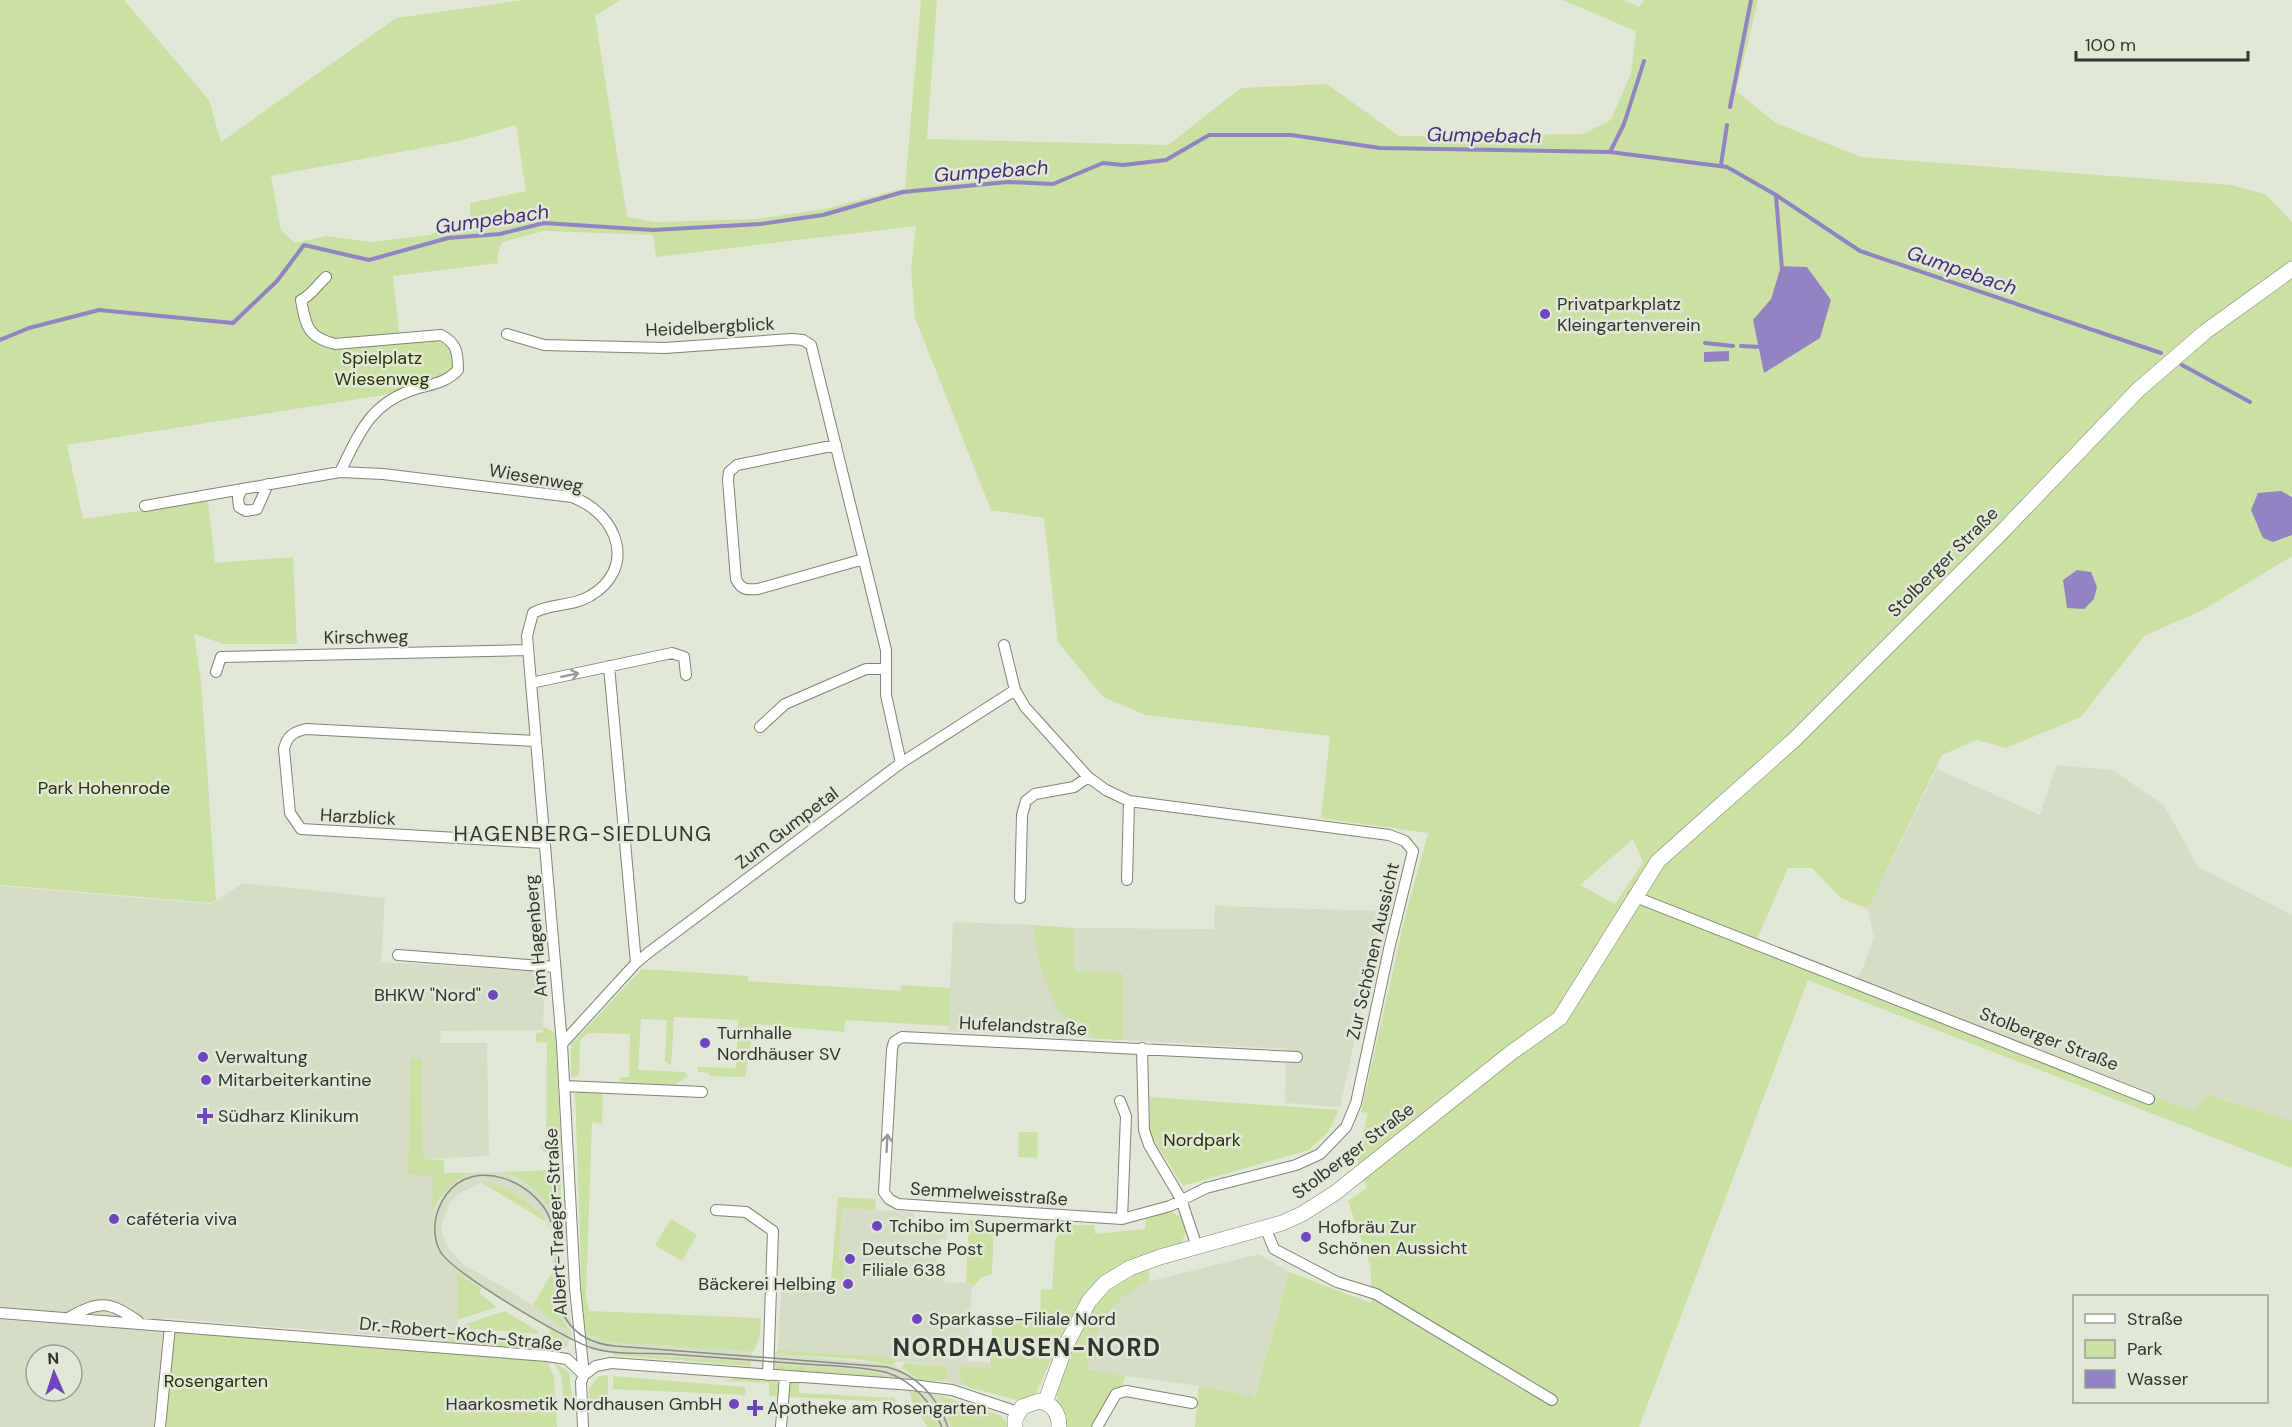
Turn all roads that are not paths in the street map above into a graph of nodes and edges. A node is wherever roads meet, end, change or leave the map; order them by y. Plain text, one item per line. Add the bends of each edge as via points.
1 (2292, 269) edge
2 (326, 277) dead end
3 (507, 334) dead end
4 (836, 445) junction
5 (340, 472) junction
6 (268, 484) junction
7 (242, 489) junction
8 (145, 506) dead end
9 (864, 559) junction
10 (1004, 645) dead end
11 (527, 650) junction
12 (609, 666) junction
13 (885, 669) junction
14 (216, 672) dead end
15 (686, 675) dead end
16 (531, 683) junction
17 (1015, 690) junction
18 (760, 727) dead end
19 (535, 741) junction
20 (901, 763) junction
21 (1088, 777) junction
22 (1129, 801) junction
23 (544, 843) junction
24 (1126, 880) dead end
25 (1634, 896) junction
26 (1020, 898) dead end
27 (398, 955) dead end
28 (636, 963) junction
29 (555, 967) junction
30 (902, 1037) joint
31 (562, 1044) junction
32 (1142, 1048) junction
33 (1297, 1057) dead end
34 (564, 1086) junction
35 (702, 1092) dead end
36 (2149, 1099) dead end
37 (1120, 1101) dead end
38 (1181, 1199) junction
39 (716, 1210) dead end
40 (1122, 1219) junction
41 (1265, 1227) junction
42 (1197, 1247) junction
43 (0, 1313) edge
44 (170, 1326) junction
45 (585, 1375) junction
46 (768, 1375) junction
47 (784, 1376) junction
48 (1551, 1400) dead end
49 (1045, 1402) junction
50 (1192, 1402) dead end
51 (1017, 1420) edge
52 (160, 1427) edge
53 (583, 1427) edge
54 (781, 1427) edge
55 (1059, 1427) edge
56 (1097, 1427) edge

1 - 25 main road, Stolberger Straße via 2205,332 2138,390 1795,739 1658,861
2 - 5 street via 311,295 301,300 308,330 319,340 335,344 441,335 450,340 458,356 458,370 447,381 409,392 376,410
3 - 4 street, Heidelbergblick via 544,345 665,348 802,340 811,345 815,356
4 - 9 street, Heidelbergblick
4 - 9 street via 737,465 729,472 736,579 746,590 758,589
5 - 6 street, Wiesenweg
5 - 11 street, Wiesenweg via 572,497 599,511 615,536 615,559 607,582 590,597 533,613 528,622
6 - 7 street, Wiesenweg
6 - 7 street via 257,509 246,511 239,507
7 - 8 street, Wiesenweg
9 - 13 street, Heidelbergblick via 886,650
10 - 17 street
11 - 14 street, Kirschweg via 221,657
11 - 16 street, Am Hagenberg
12 - 15 street via 680,654 684,657
16 -> 12 street
12 - 28 street
13 - 18 street via 866,669 785,704
13 - 20 street, Heidelbergblick via 886,695
16 - 19 street, Am Hagenberg
17 - 20 street, Zum Gumpetal
17 - 21 street, Zur Schönen Aussicht
19 - 23 street, Am Hagenberg
19 - 23 street, Harzblick via 306,729 295,731 286,739 284,749 290,813 301,829
20 - 28 street, Zum Gumpetal
21 - 22 street, Zur Schönen Aussicht
21 - 26 street via 1074,786 1035,794 1026,801 1022,814
22 - 24 street
22 - 38 street, Zur Schönen Aussicht via 1389,835 1405,841 1413,851 1356,1103 1346,1127 1308,1161 1206,1188
23 - 29 street, Am Hagenberg
25 - 36 street, Stolberger Straße
25 - 41 main road, Stolberger Straße via 1560,1018 1335,1193 1302,1215
27 - 29 street
28 - 31 street, Zum Gumpetal
29 - 31 street, Am Hagenberg
30 - 32 street, Hufelandstraße
40 -> 30 street, Semmelweisstraße via 898,1204 889,1200 884,1192 892,1049 894,1041
31 - 34 street, Albert-Traeger-Straße
32 - 33 street, Hufelandstraße
32 - 38 street via 1144,1130
34 - 35 street
34 - 45 street, Albert-Traeger-Straße via 579,1342
37 - 40 street via 1126,1116
38 - 40 street, Semmelweisstraße via 1152,1212
38 - 42 street
39 - 46 street via 746,1212 773,1231
41 - 42 main road, Stolberger Straße
41 - 48 street via 1274,1250 1337,1282 1376,1294
42 - 49 main road, Stolberger Straße via 1130,1268 1106,1283 1089,1301 1066,1345
43 - 44 street, Dr.-Robert-Koch-Straße
44 - 45 street, Dr.-Robert-Koch-Straße via 547,1356 567,1359
44 - 52 street
45 - 46 street via 596,1366 611,1363
45 - 53 street, Albert-Traeger-Straße via 581,1382
46 - 47 street
47 - 51 street via 952,1390
47 - 54 street
49 - 51 main road via 1027,1404
49 - 55 main road via 1056,1412
50 - 56 street via 1126,1391 1116,1394

